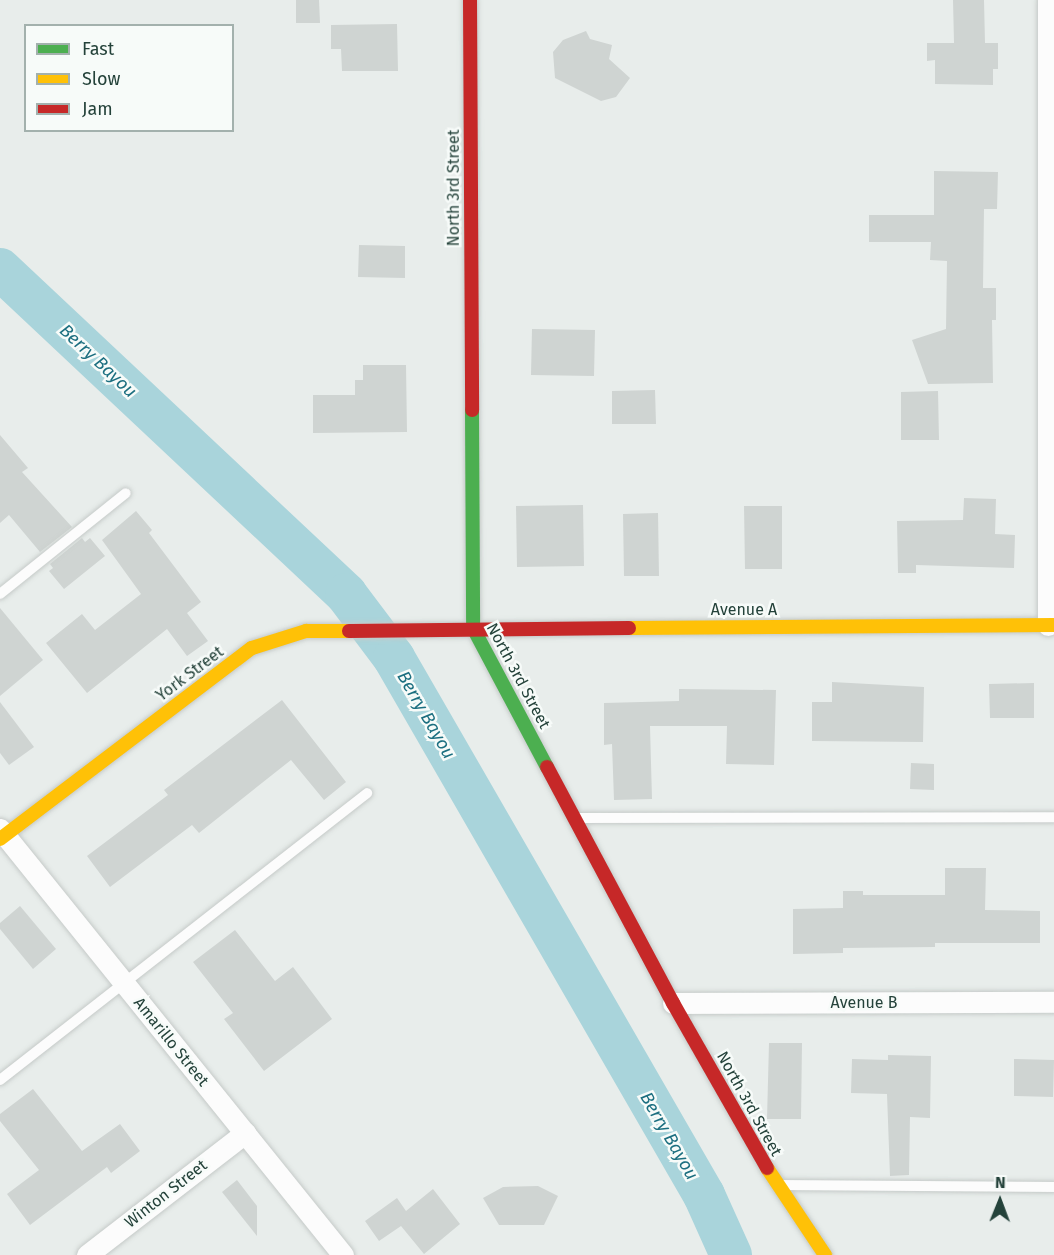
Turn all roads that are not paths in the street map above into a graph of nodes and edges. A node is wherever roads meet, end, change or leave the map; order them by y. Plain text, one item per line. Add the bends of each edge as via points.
1 (470, 0) edge
2 (1048, 0) edge
3 (126, 493) dead end
4 (0, 594) edge
5 (1051, 625) edge
6 (473, 628) junction
7 (435, 630) joint
8 (367, 793) dead end
9 (1054, 817) edge
10 (576, 818) junction
11 (2, 834) edge
12 (124, 983) junction
13 (1054, 1002) edge
14 (673, 1003) junction
15 (0, 1080) edge
16 (245, 1133) junction
17 (776, 1185) junction
18 (1054, 1187) edge
19 (87, 1255) edge
20 (343, 1255) edge
21 (825, 1255) edge

1 - 6 street, North 3rd Street
2 - 5 street
3 - 4 lane
5 - 6 street, Avenue A
6 - 7 street, Avenue A
6 - 10 street, North 3rd Street
7 - 11 street, York Street via 306,631 252,648
8 - 12 lane
9 - 10 lane
10 - 14 street, North 3rd Street
11 - 12 street, Amarillo Street
12 - 15 lane
12 - 16 street, Amarillo Street
13 - 14 street, Avenue B
14 - 17 street, North 3rd Street
16 - 19 street, Winton Street
16 - 20 street, Amarillo Street
17 - 18 lane
17 - 21 street, North 3rd Street

